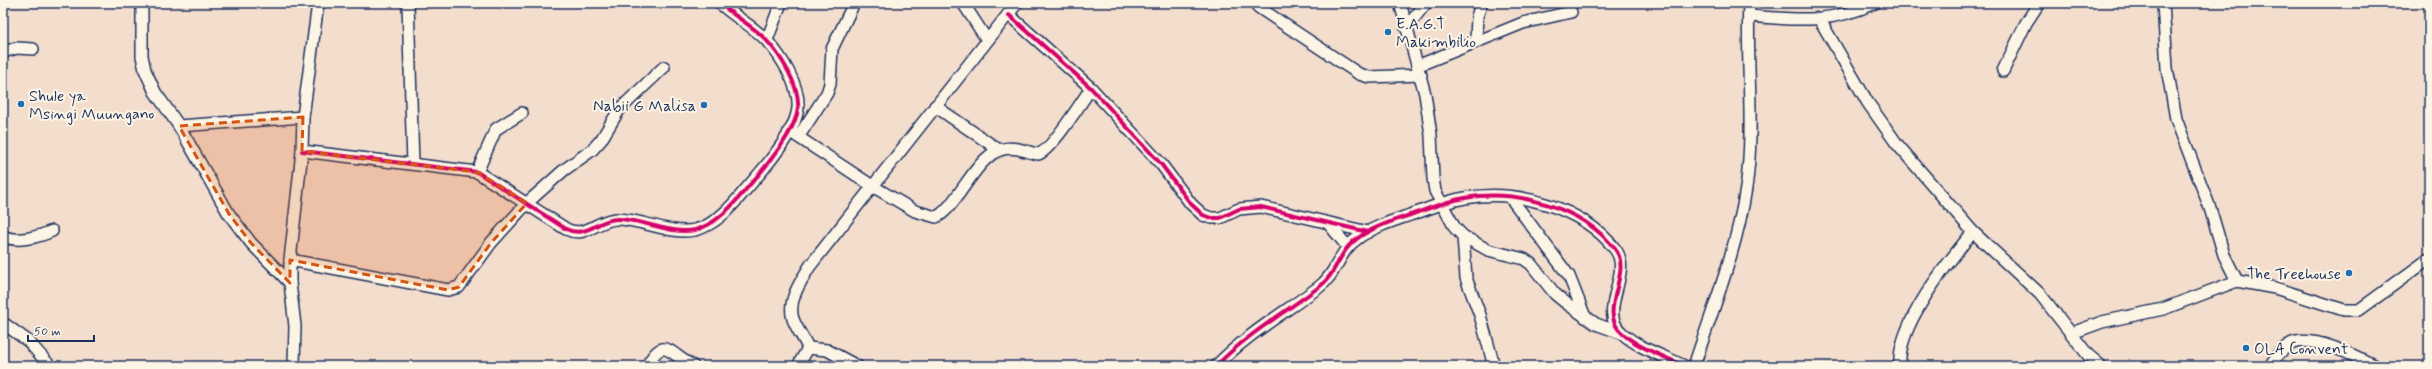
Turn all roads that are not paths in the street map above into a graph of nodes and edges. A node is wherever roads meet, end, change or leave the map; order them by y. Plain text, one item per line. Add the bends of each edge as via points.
1 (142, 3) edge
2 (318, 3) edge
3 (408, 3) edge
4 (720, 3) edge
5 (781, 3) edge
6 (854, 3) edge
7 (963, 3) edge
8 (1017, 3) edge
9 (1400, 3) edge
10 (1426, 3) edge
11 (1482, 3) edge
12 (1749, 3) edge
13 (1875, 3) edge
14 (2039, 3) edge
15 (2163, 3) edge
16 (1258, 7) dead end
17 (1571, 12) dead end
18 (1008, 15) junction
19 (1749, 16) junction
20 (1820, 20) junction
21 (1406, 28) junction
22 (767, 40) junction
23 (987, 40) junction
24 (1476, 41) junction
25 (32, 49) dead end
26 (3, 52) edge
27 (664, 67) dead end
28 (1419, 70) junction
29 (2003, 71) dead end
30 (1091, 88) junction
31 (935, 106) junction
32 (522, 113) dead end
33 (303, 117) junction
34 (179, 126) junction
35 (789, 131) junction
36 (799, 136) junction
37 (999, 150) junction
38 (302, 151) junction
39 (413, 164) junction
40 (477, 172) junction
41 (874, 187) junction
42 (1510, 197) junction
43 (527, 203) junction
44 (1442, 204) junction
45 (1328, 223) junction
46 (52, 231) dead end
47 (1368, 232) junction
48 (1973, 232) junction
49 (3, 236) edge
50 (1463, 236) junction
51 (1346, 246) junction
52 (2429, 259) edge
53 (290, 260) junction
54 (288, 281) junction
55 (2237, 281) junction
56 (1586, 317) junction
57 (3, 323) edge
58 (1622, 333) junction
59 (2072, 333) junction
60 (808, 348) junction
61 (1227, 361) edge
62 (50, 366) edge
63 (294, 366) edge
64 (647, 366) edge
65 (693, 366) edge
66 (798, 366) edge
67 (857, 366) edge
68 (1216, 366) edge
69 (1494, 366) edge
70 (1684, 366) edge
71 (1694, 366) edge
72 (1900, 366) edge
73 (2101, 366) edge
74 (2270, 366) edge
75 (2375, 366) edge

1 - 34 street via 141,38 145,70 155,92
2 - 33 street
3 - 39 street
4 - 22 street
5 - 22 street
6 - 36 street via 832,49 827,93
7 - 23 street
8 - 18 street
9 - 21 street
10 - 21 street
11 - 24 street via 1477,16
12 - 19 street
13 - 20 street
14 - 29 street via 2026,23
15 - 55 street via 2167,68 2176,119 2210,208 2224,255
16 - 28 street via 1359,74 1369,77
17 - 24 street via 1523,23
18 - 23 street
18 - 30 street via 1058,56
19 - 20 street
19 - 71 street via 1751,122 1746,188 1730,257
20 - 48 street via 1868,103 1935,190
21 - 28 street
22 - 35 street via 783,63 795,88 798,107
23 - 31 street
24 - 28 street
25 - 26 street via 17,48
27 - 43 street via 619,110 592,150 564,170
28 - 44 street via 1431,135 1435,191
30 - 37 street via 1053,142 1042,152 1037,154 1010,147
30 - 45 street via 1161,164 1203,215 1220,218 1239,209 1261,207
31 - 37 street
31 - 41 street
32 - 40 street via 496,129
33 - 34 street
33 - 38 street
34 - 54 street via 230,214 251,243
35 - 36 street
35 - 43 street via 739,197 715,221 704,228 673,229 615,219 576,233
36 - 41 street
37 - 41 street via 974,169 947,209 936,217 915,211
38 - 39 street
38 - 53 street
39 - 40 street
40 - 43 street
41 - 60 street via 810,266 798,286 793,301 793,318
42 - 44 street via 1486,196
42 - 56 street via 1569,276
42 - 58 street via 1548,204 1568,213 1601,235 1617,251 1620,266 1612,316 1615,326
43 - 53 street via 491,243 466,279 454,290
44 - 47 street
44 - 50 street via 1455,228
45 - 47 street
45 - 51 street
46 - 49 street via 43,235 15,239
47 - 51 street
48 - 59 street via 2040,294
48 - 72 street via 1926,294 1899,354
50 - 56 street via 1488,250 1524,259 1555,294
50 - 69 street via 1466,278 1480,315
51 - 61 street via 1331,275 1321,286 1263,326
52 - 55 street via 2359,310 2344,310 2275,288
53 - 54 street
54 - 63 street via 295,326
55 - 59 street via 2163,309 2102,322
56 - 58 street via 1596,324
57 - 62 street via 28,341
58 - 70 street
59 - 73 street via 2088,355
60 - 66 street
60 - 67 street via 827,350
61 - 68 street
64 - 65 street via 661,348
74 - 75 street via 2286,346 2296,342 2314,342

